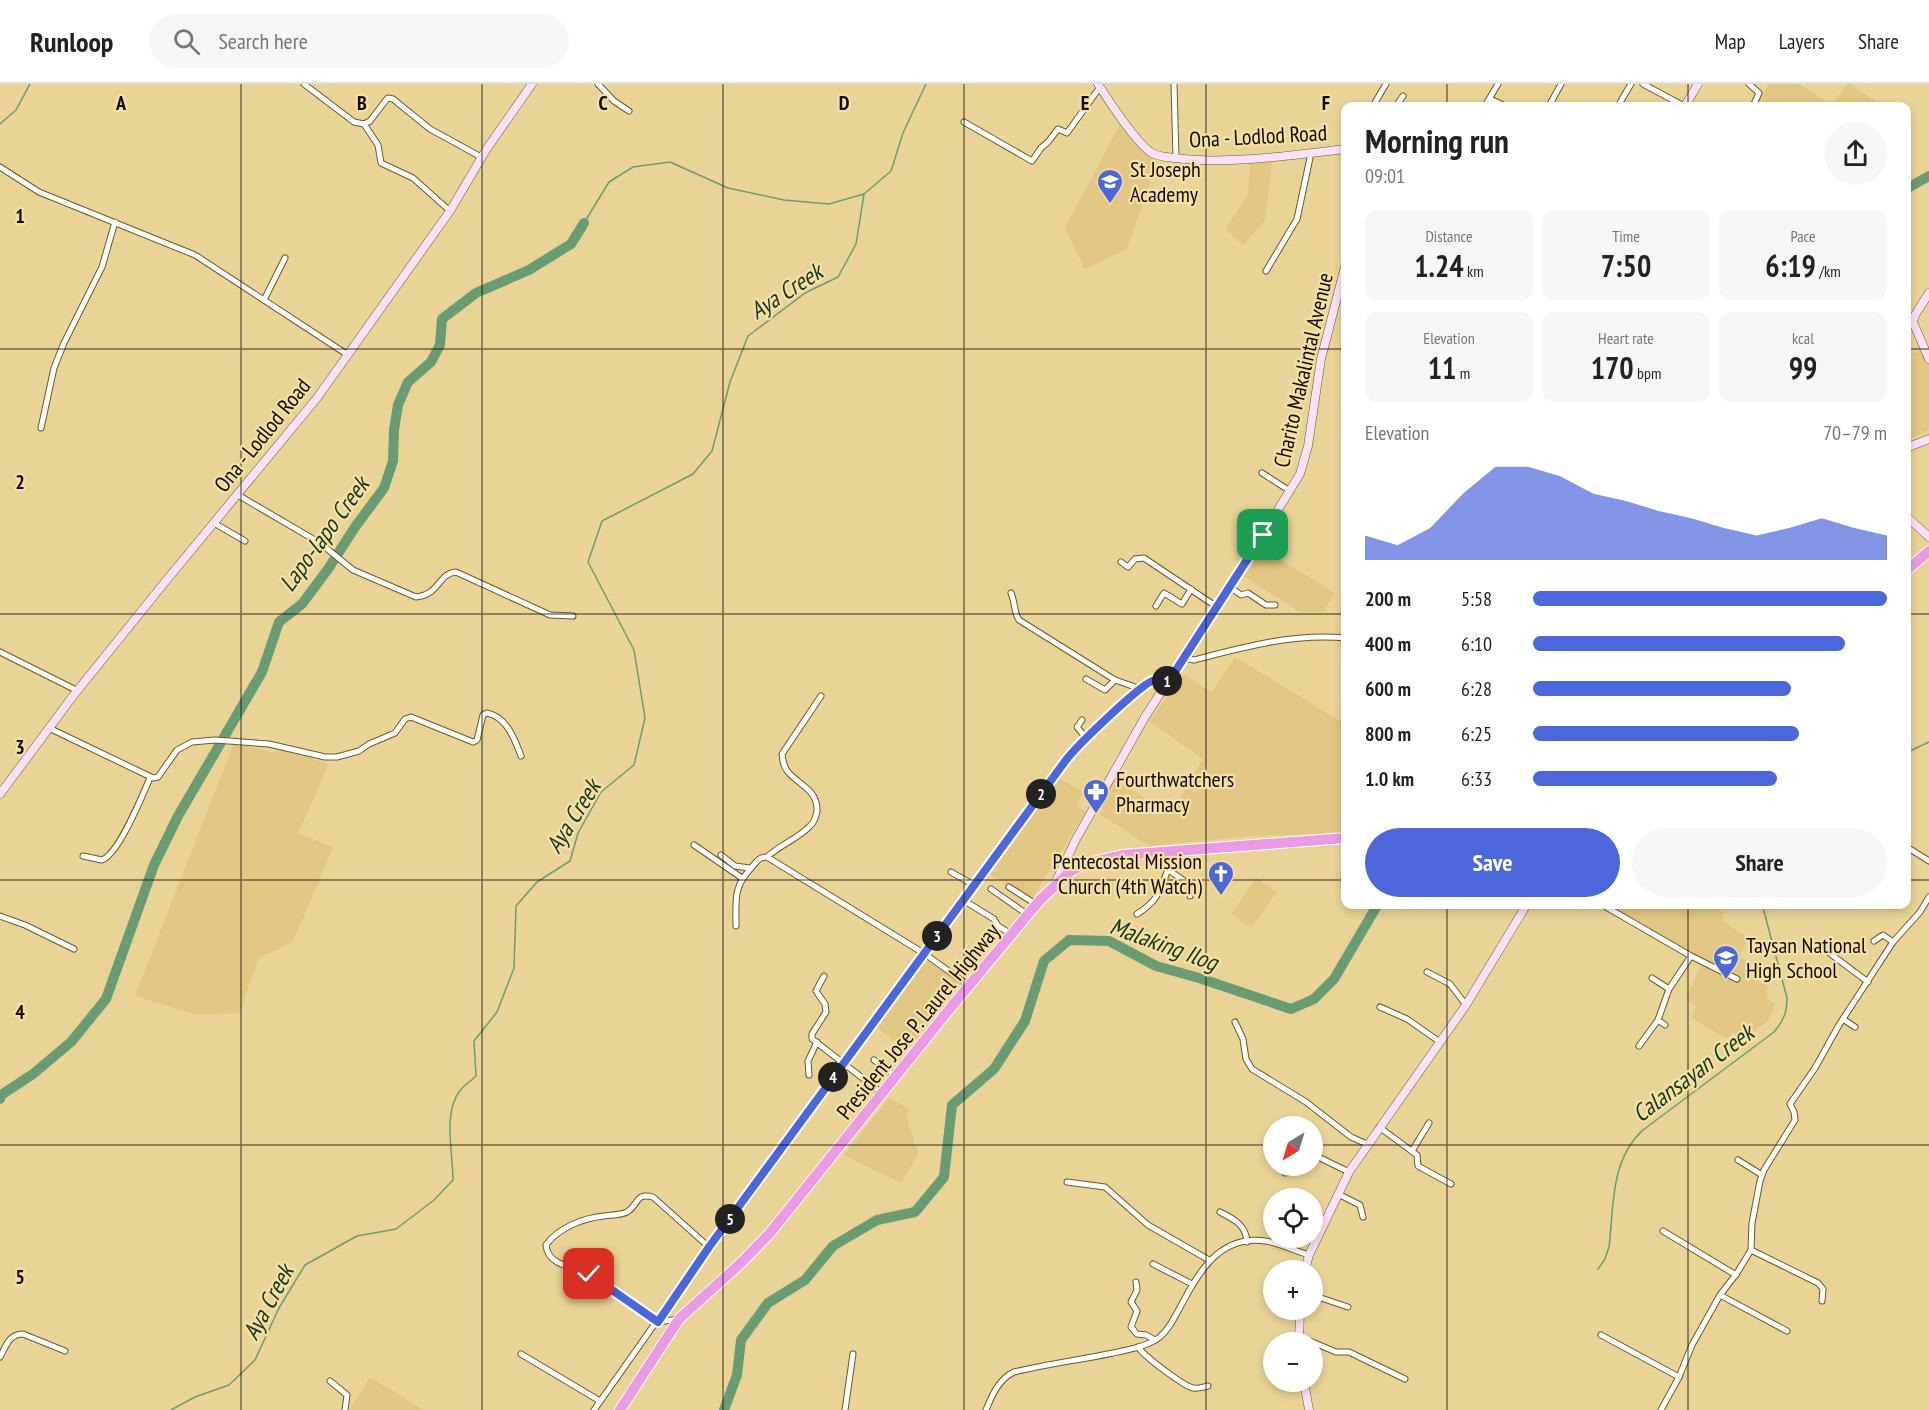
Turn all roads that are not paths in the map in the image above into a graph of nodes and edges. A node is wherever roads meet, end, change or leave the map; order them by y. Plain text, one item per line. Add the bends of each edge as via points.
1 (304, 84) edge
2 (532, 84) edge
3 (598, 84) edge
4 (1174, 84) edge
5 (1386, 84) edge
6 (1498, 84) edge
7 (1561, 84) edge
8 (1631, 84) edge
9 (1643, 84) edge
10 (1698, 84) edge
11 (1749, 84) edge
12 (1099, 86) edge
13 (1403, 96) dead end
14 (1490, 99) junction
15 (1375, 102) edge
16 (1399, 102) edge
17 (1488, 102) edge
18 (1496, 102) edge
19 (1551, 102) edge
20 (1620, 102) edge
21 (1677, 102) edge
22 (1687, 102) edge
23 (1756, 102) edge
24 (629, 111) dead end
25 (964, 122) dead end
26 (364, 124) junction
27 (1341, 150) edge
28 (1311, 153) junction
29 (481, 157) junction
30 (1176, 158) junction
31 (0, 167) edge
32 (450, 211) junction
33 (115, 222) junction
34 (285, 258) dead end
35 (1266, 271) dead end
36 (1341, 282) edge
37 (1929, 293) edge
38 (264, 300) junction
39 (348, 355) junction
40 (1929, 359) edge
41 (41, 428) dead end
42 (1929, 439) edge
43 (1911, 446) edge
44 (1262, 473) dead end
45 (1290, 491) junction
46 (238, 495) junction
47 (1911, 521) edge
48 (214, 523) junction
49 (1929, 537) edge
50 (244, 541) dead end
51 (1929, 551) edge
52 (1120, 562) dead end
53 (1911, 567) edge
54 (1230, 587) junction
55 (1191, 590) junction
56 (1011, 594) dead end
57 (1275, 605) dead end
58 (1156, 606) dead end
59 (1217, 608) junction
60 (573, 616) dead end
61 (1341, 637) edge
62 (0, 652) edge
63 (1183, 658) junction
64 (1086, 679) dead end
65 (1115, 680) junction
66 (1169, 681) junction
67 (1141, 689) junction
68 (78, 690) junction
69 (821, 696) dead end
70 (1082, 720) dead end
71 (49, 728) junction
72 (1086, 738) junction
73 (521, 756) dead end
74 (150, 778) junction
75 (0, 795) edge
76 (1341, 838) edge
77 (694, 845) dead end
78 (1911, 850) edge
79 (1145, 854) junction
80 (721, 855) dead end
81 (83, 856) dead end
82 (767, 857) junction
83 (1929, 861) edge
84 (750, 868) junction
85 (1168, 868) junction
86 (951, 872) dead end
87 (742, 878) junction
88 (974, 885) junction
89 (1054, 885) junction
90 (1009, 887) dead end
91 (991, 889) dead end
92 (1190, 896) dead end
93 (1929, 897) edge
94 (963, 900) junction
95 (1037, 904) junction
96 (1524, 909) edge
97 (1610, 909) edge
98 (1137, 914) dead end
99 (1028, 915) junction
100 (0, 916) edge
101 (736, 926) dead end
102 (1013, 935) junction
103 (1874, 941) dead end
104 (1893, 942) junction
105 (74, 950) dead end
106 (1828, 951) dead end
107 (924, 954) junction
108 (1691, 956) junction
109 (1427, 972) dead end
110 (824, 976) dead end
111 (1652, 978) dead end
112 (1737, 979) dead end
113 (1868, 982) junction
114 (969, 986) junction
115 (1670, 989) junction
116 (1466, 1005) junction
117 (1380, 1007) dead end
118 (1844, 1019) junction
119 (1658, 1020) junction
120 (1235, 1022) dead end
121 (1665, 1025) dead end
122 (1855, 1027) dead end
123 (816, 1042) junction
124 (1440, 1042) junction
125 (1639, 1046) dead end
126 (873, 1060) dead end
127 (843, 1064) junction
128 (809, 1075) dead end
129 (897, 1077) junction
130 (884, 1094) junction
131 (1430, 1123) dead end
132 (1379, 1127) junction
133 (1367, 1144) junction
134 (1412, 1151) junction
135 (1323, 1159) edge
136 (1738, 1160) dead end
137 (1349, 1172) junction
138 (1762, 1175) junction
139 (1067, 1182) dead end
140 (1451, 1184) dead end
141 (1338, 1194) junction
142 (1220, 1212) dead end
143 (1363, 1217) dead end
144 (1662, 1231) dead end
145 (1247, 1242) junction
146 (709, 1247) junction
147 (1751, 1250) junction
148 (1309, 1256) junction
149 (1209, 1260) junction
150 (1308, 1260) edge
151 (1153, 1264) dead end
152 (1736, 1275) junction
153 (1136, 1282) dead end
154 (1192, 1284) junction
155 (1720, 1294) junction
156 (1323, 1299) edge
157 (1822, 1301) dead end
158 (1348, 1307) dead end
159 (679, 1319) junction
160 (658, 1322) junction
161 (1787, 1330) dead end
162 (1601, 1335) dead end
163 (1155, 1340) junction
164 (1138, 1347) junction
165 (1323, 1347) edge
166 (65, 1351) dead end
167 (521, 1354) dead end
168 (853, 1354) dead end
169 (0, 1357) edge
170 (1679, 1377) junction
171 (1405, 1379) dead end
172 (330, 1381) dead end
173 (1208, 1386) dead end
174 (1306, 1392) edge
175 (600, 1401) junction
176 (345, 1410) edge
177 (594, 1410) edge
178 (620, 1410) edge
179 (845, 1410) edge
180 (986, 1410) edge
181 (1309, 1410) edge
182 (1661, 1410) edge

1 - 26 street via 354,122
2 - 29 main road, Ona - Lodlod Road
3 - 24 street
4 - 30 street
5 - 15 street
6 - 14 street
7 - 19 street
8 - 20 street
9 - 21 street
10 - 22 main road
11 - 23 street via 1760,96
12 - 25 street via 1067,133 1058,129 1032,161
12 - 30 main road, Ona - Lodlod Road via 1151,153
13 - 16 street
14 - 17 street
14 - 18 street
26 - 29 street via 388,98 393,99 430,129
26 - 32 street via 378,145 381,164 413,178
27 - 28 main road, Ona - Lodlod Road
28 - 30 main road, Ona - Lodlod Road via 1226,160
28 - 35 street via 1298,219
29 - 32 main road, Ona - Lodlod Road
31 - 33 street via 39,192
32 - 39 main road, Ona - Lodlod Road
33 - 38 street via 195,255
33 - 41 street via 102,267 54,368
34 - 38 street
36 - 45 main road, Charito Makalintal Avenue via 1321,359 1306,455
37 - 40 main road via 1913,322
38 - 39 street
39 - 46 main road, Ona - Lodlod Road
42 - 43 main road
44 - 45 street
45 - 54 main road, Charito Makalintal Avenue
46 - 48 main road, Ona - Lodlod Road
46 - 60 street via 332,552 353,570 416,597 426,596 445,576 456,572 550,615
47 - 49 main road
48 - 50 street
48 - 68 main road, Ona - Lodlod Road
51 - 53 highway
52 - 55 street via 1128,567 1138,557 1144,558
54 - 57 street via 1241,595 1248,593 1266,605
54 - 59 main road, Charito Makalintal Avenue
55 - 58 street via 1182,604 1165,593
55 - 59 street
56 - 65 street via 1020,620
59 - 63 main road, Charito Makalintal Avenue
61 - 63 street via 1284,639 1194,660
62 - 68 street
63 - 66 main road, Charito Makalintal Avenue
64 - 65 street via 1105,690
65 - 67 street
66 - 67 street via 1155,680
66 - 89 main road, Charito Makalintal Avenue via 1117,764
67 - 72 street
68 - 71 main road, Ona - Lodlod Road
69 - 82 street via 782,754 789,773 813,794 816,816 805,831
70 - 72 street via 1077,727
71 - 74 street
71 - 75 main road, Ona - Lodlod Road
72 - 88 street
73 - 74 street via 513,734 492,714 483,715 477,740 473,742 411,717 395,733 359,751 336,757 269,744 192,742 177,750 158,777
74 - 81 street via 112,852 102,860
76 - 79 highway, President Jose P. Laurel Highway
77 - 87 street
78 - 83 street
79 - 85 street
79 - 89 highway, President Jose P. Laurel Highway via 1108,857 1084,864
80 - 84 street via 735,866
82 - 84 street via 759,858
82 - 107 street
84 - 87 street
85 - 92 street via 1191,886
85 - 98 street via 1156,900
86 - 88 street
87 - 101 street via 736,890
88 - 94 street
89 - 95 highway, President Jose P. Laurel Highway
90 - 95 street
91 - 99 street
93 - 104 street
94 - 102 street
94 - 107 street
95 - 99 highway, President Jose P. Laurel Highway
96 - 116 main road
97 - 108 street
99 - 102 highway, President Jose P. Laurel Highway
100 - 105 street via 25,924
102 - 114 highway, President Jose P. Laurel Highway
103 - 104 street via 1883,935
104 - 113 street
106 - 113 street
107 - 114 street
107 - 127 street
108 - 112 street
108 - 115 street
109 - 116 street via 1450,984
110 - 123 street via 816,991 826,1009 812,1034
111 - 115 street
113 - 118 street
114 - 129 highway, President Jose P. Laurel Highway
115 - 119 street
116 - 124 main road
117 - 124 street via 1407,1019
118 - 122 street
118 - 138 street via 1790,1104 1795,1120
119 - 121 street
119 - 125 street
120 - 133 street via 1243,1039 1245,1059 1252,1069
123 - 127 street
123 - 128 street via 808,1061
124 - 132 main road
126 - 129 street
127 - 130 street
127 - 146 street
129 - 130 highway, President Jose P. Laurel Highway
130 - 159 highway, President Jose P. Laurel Highway via 762,1242
131 - 134 street
132 - 133 main road
132 - 134 street
133 - 137 main road
134 - 140 street via 1418,1157 1418,1166
135 - 137 street
136 - 138 street
137 - 141 main road
138 - 147 street via 1755,1202
139 - 149 street via 1105,1187 1148,1225
141 - 143 street via 1360,1206
141 - 148 main road
142 - 145 street via 1242,1226
144 - 152 street
145 - 148 street via 1267,1241
145 - 149 street via 1222,1250
146 - 160 street
146 - 160 street via 653,1197 646,1196 625,1213 585,1218 546,1245 558,1263 589,1274
147 - 152 street
147 - 157 street via 1818,1283 1823,1289
148 - 150 main road
149 - 154 street
151 - 154 street
152 - 155 street
153 - 163 street via 1131,1303 1137,1311 1131,1327 1137,1334
154 - 163 street via 1167,1328
155 - 161 street
155 - 170 street
156 - 158 street
159 - 160 street
159 - 178 highway, President Jose P. Laurel Highway
160 - 175 street
162 - 170 street
163 - 164 street
164 - 173 street via 1185,1384 1196,1388
164 - 180 street via 1014,1372 996,1388
165 - 171 street via 1350,1352
166 - 169 street via 17,1334
167 - 175 street
168 - 179 street
170 - 182 street
172 - 176 street via 347,1395
174 - 181 main road
175 - 177 street

